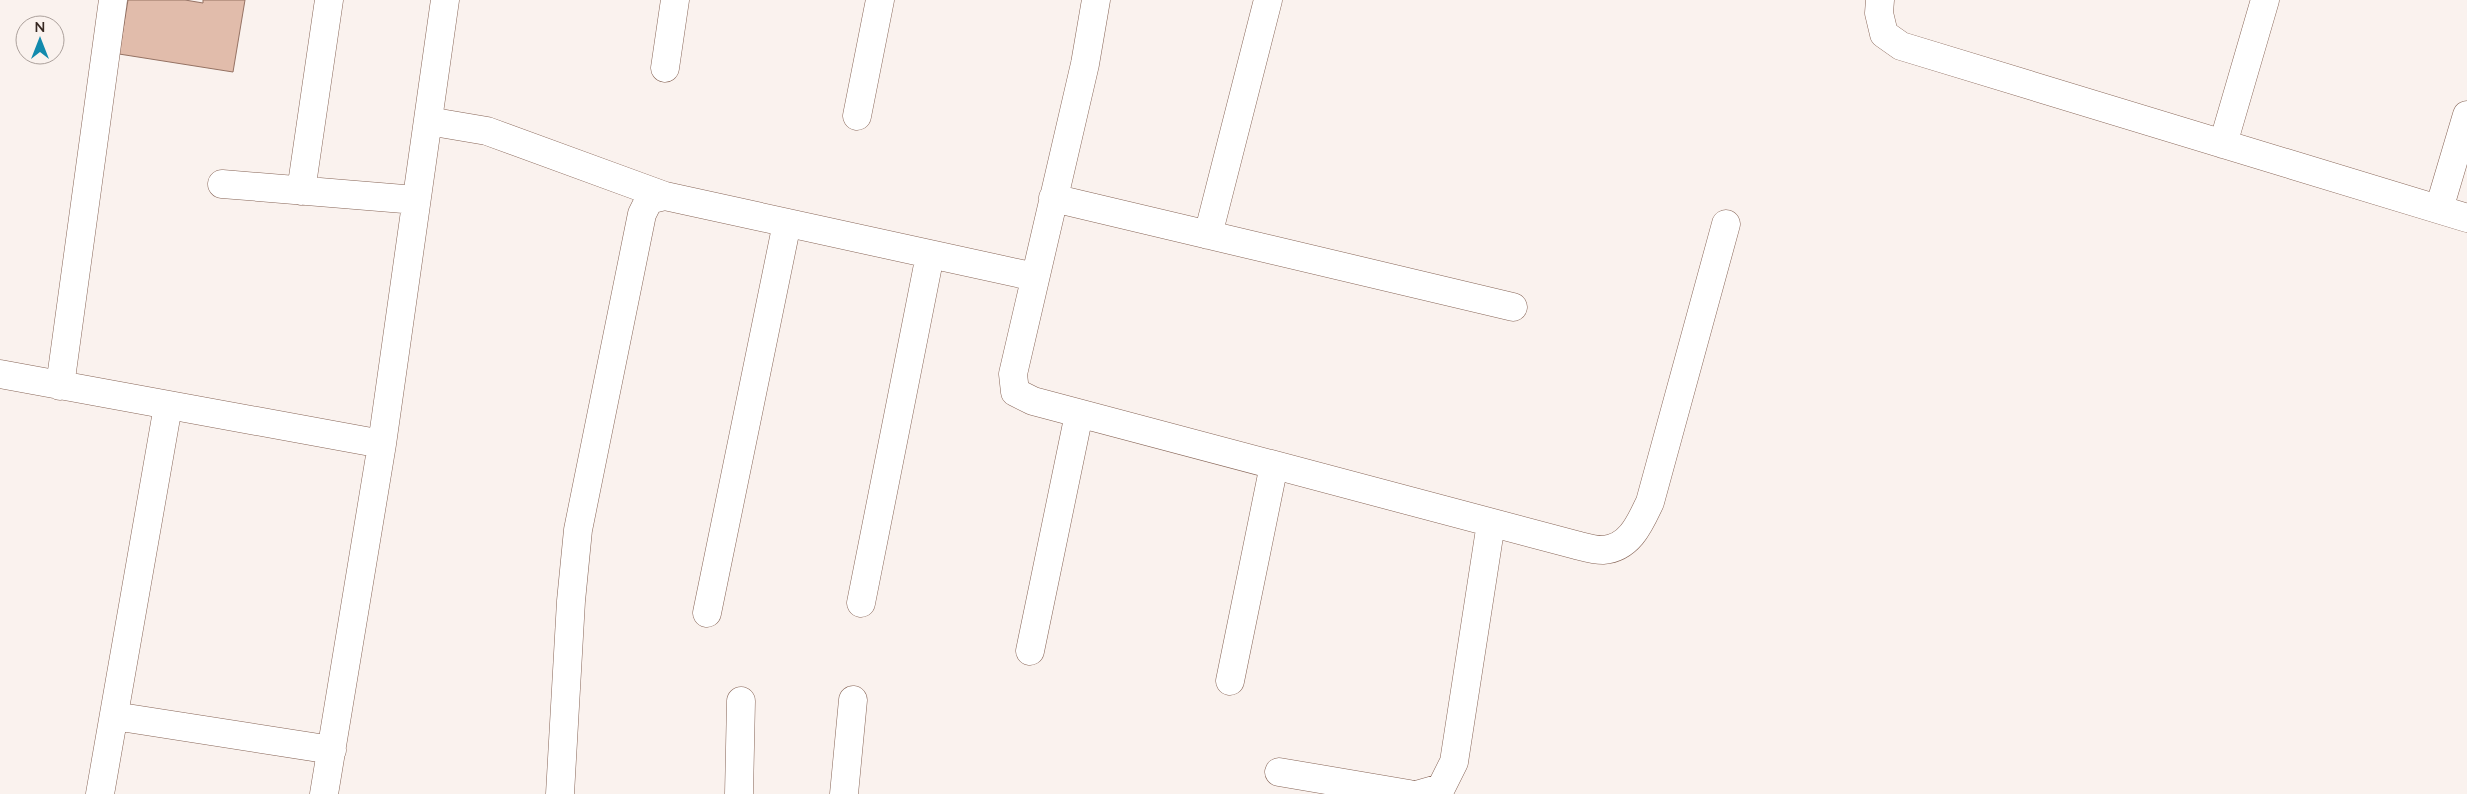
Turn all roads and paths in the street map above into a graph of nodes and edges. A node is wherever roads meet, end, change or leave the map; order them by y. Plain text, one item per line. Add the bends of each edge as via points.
1 (113, 0) edge
2 (329, 0) edge
3 (445, 0) edge
4 (675, 0) edge
5 (880, 0) edge
6 (1096, 0) edge
7 (1268, 0) edge
8 (1880, 0) edge
9 (2265, 0) edge
10 (665, 68) dead end
11 (2467, 115) edge
12 (857, 116) dead end
13 (428, 121) junction
14 (2223, 144) junction
15 (222, 184) dead end
16 (302, 191) junction
17 (665, 196) junction
18 (1053, 198) junction
19 (416, 200) junction
20 (2439, 209) junction
21 (2467, 218) edge
22 (787, 222) junction
23 (1726, 224) dead end
24 (1208, 234) junction
25 (930, 255) junction
26 (1034, 277) junction
27 (1513, 307) dead end
28 (0, 374) edge
29 (60, 386) junction
30 (168, 406) junction
31 (1079, 414) junction
32 (382, 444) junction
33 (1274, 465) junction
34 (1492, 522) junction
35 (861, 603) dead end
36 (707, 613) dead end
37 (1030, 652) dead end
38 (1230, 681) dead end
39 (853, 700) dead end
40 (741, 701) dead end
41 (114, 716) junction
42 (332, 750) junction
43 (1279, 772) dead end
44 (1372, 791) edge
45 (100, 794) edge
46 (324, 794) edge
47 (560, 794) edge
48 (739, 794) edge
49 (844, 794) edge
50 (1408, 794) edge
51 (1420, 794) edge

1 - 29 street
2 - 16 street
3 - 13 street
4 - 10 street
5 - 12 street
6 - 18 street via 1085,64
7 - 24 street
8 - 14 street via 1879,13 1884,34 1901,46
9 - 14 street
11 - 20 street
13 - 17 street via 487,131
13 - 19 street
14 - 20 street
15 - 16 street
16 - 19 street
17 - 22 street
17 - 47 street via 649,200 642,214 578,530
18 - 24 street
18 - 26 street
19 - 32 street
20 - 21 street
22 - 25 street
22 - 36 street
23 - 34 street via 1650,502 1636,530 1620,545 1603,550
24 - 27 street
25 - 26 street
25 - 35 street
26 - 31 street via 1013,374 1015,392 1033,401
28 - 29 street
29 - 30 street
30 - 32 street
30 - 41 street
31 - 33 street
31 - 37 street
32 - 42 street
33 - 34 street
33 - 38 street
34 - 51 street via 1454,762 1441,788
39 - 49 street
40 - 48 street
41 - 42 street
41 - 45 street
42 - 46 street
43 - 44 street
44 - 50 street

